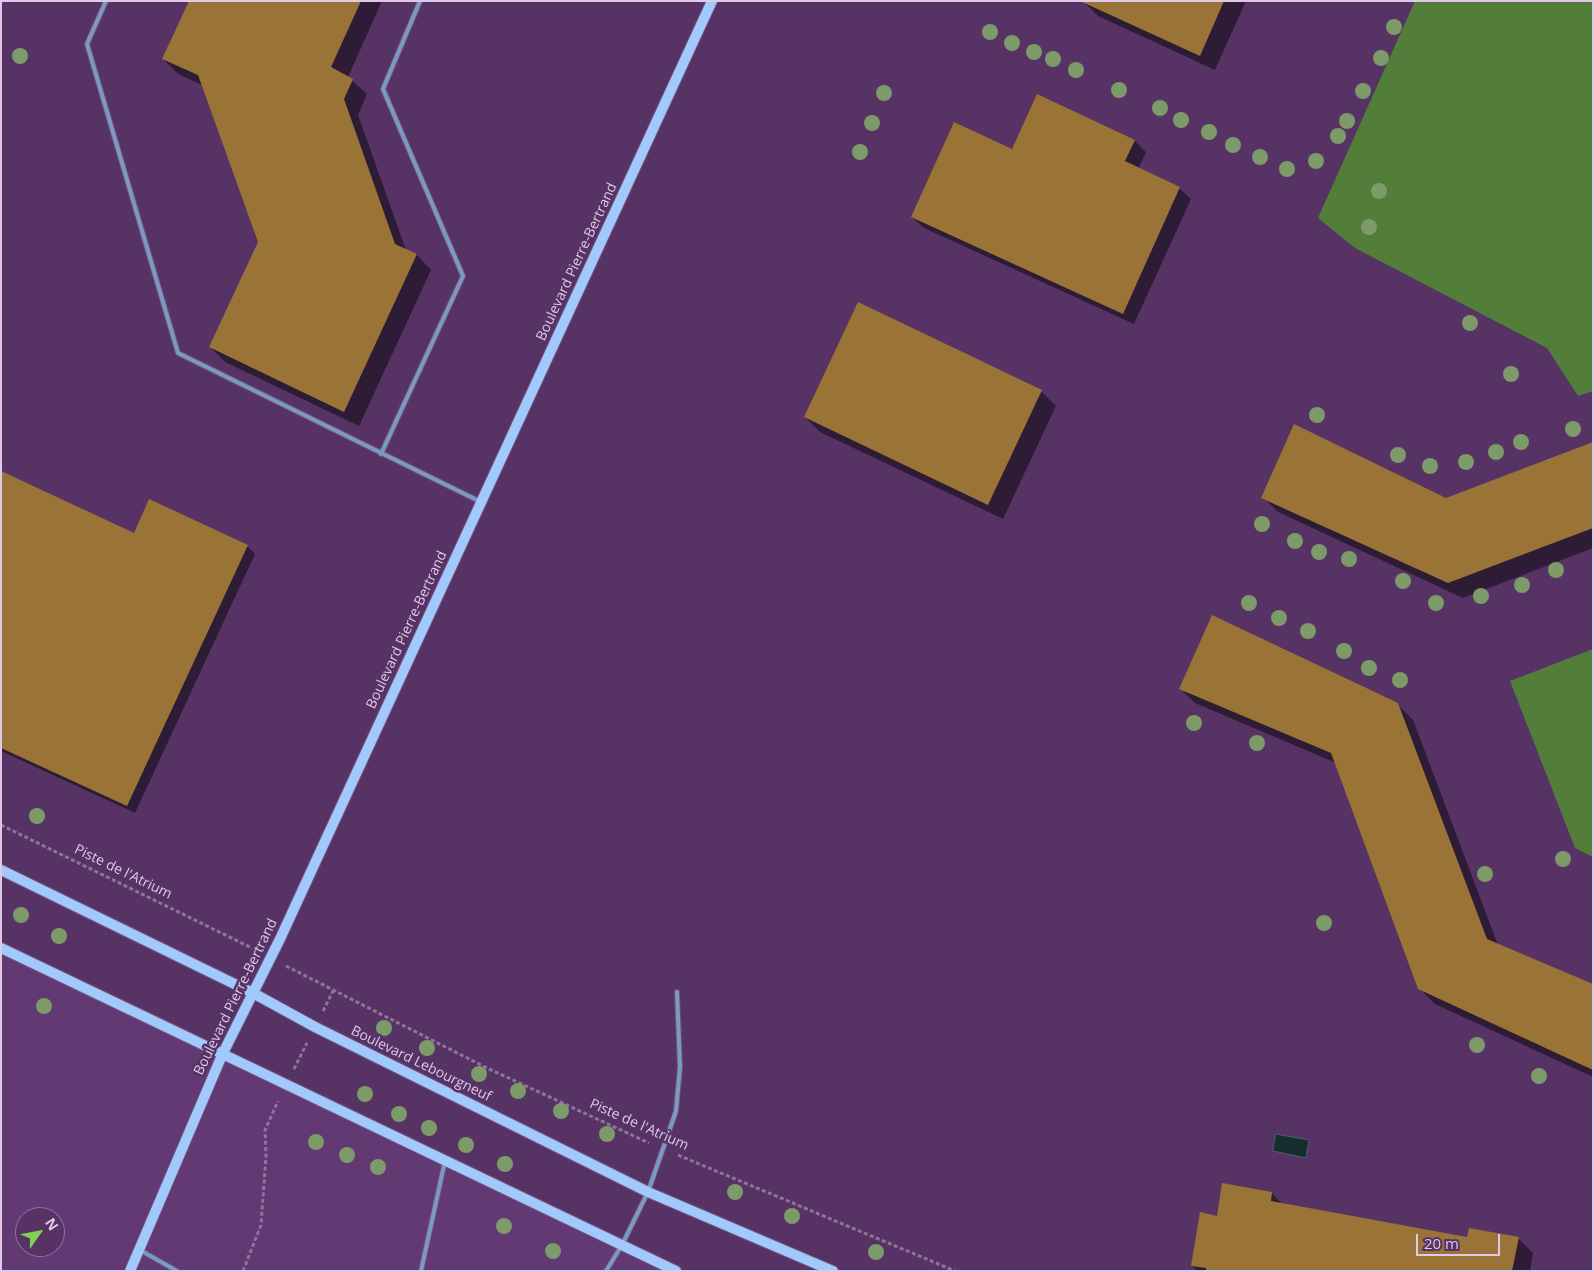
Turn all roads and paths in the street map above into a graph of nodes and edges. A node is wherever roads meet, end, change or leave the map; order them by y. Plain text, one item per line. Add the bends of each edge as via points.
1 (106, 1) edge
2 (420, 1) edge
3 (712, 1) edge
4 (381, 454) junction
5 (481, 502) junction
6 (1, 825) edge
7 (1, 870) edge
8 (235, 939) dead end
9 (1, 948) edge
10 (321, 984) dead end
11 (333, 991) junction
12 (677, 992) dead end
13 (253, 993) junction
14 (326, 1005) dead end
15 (223, 1052) junction
16 (265, 1130) dead end
17 (664, 1149) junction
18 (446, 1160) junction
19 (648, 1192) junction
20 (622, 1245) junction
21 (140, 1250) junction
22 (130, 1271) edge
23 (178, 1271) edge
24 (243, 1271) edge
25 (421, 1271) edge
26 (606, 1271) edge
27 (676, 1271) edge
28 (833, 1271) edge
29 (955, 1271) edge

1 - 4 lane via 87,44 178,353
2 - 4 lane via 383,89 463,276
3 - 5 main road, Boulevard Pierre-Bertrand
4 - 5 lane
5 - 13 main road, Boulevard Pierre-Bertrand
6 - 8 path, Piste de l'Atrium
7 - 13 main road, Boulevard Lebourgneuf
9 - 15 main road
10 - 11 path, Piste de l'Atrium
11 - 14 path
11 - 17 path, Piste de l'Atrium via 487,1068
12 - 17 lane via 680,1067 676,1111
13 - 15 main road, Boulevard Pierre-Bertrand
13 - 19 main road, Boulevard Lebourgneuf
15 - 18 main road
15 - 21 main road, Boulevard Pierre-Bertrand
16 - 24 path via 261,1225
17 - 19 lane
17 - 29 path, Piste de l'Atrium
18 - 20 main road
18 - 25 lane
19 - 20 lane
19 - 28 main road, Boulevard Lebourgneuf
20 - 26 lane
20 - 27 main road
21 - 22 main road, Boulevard Pierre-Bertrand
21 - 23 lane

